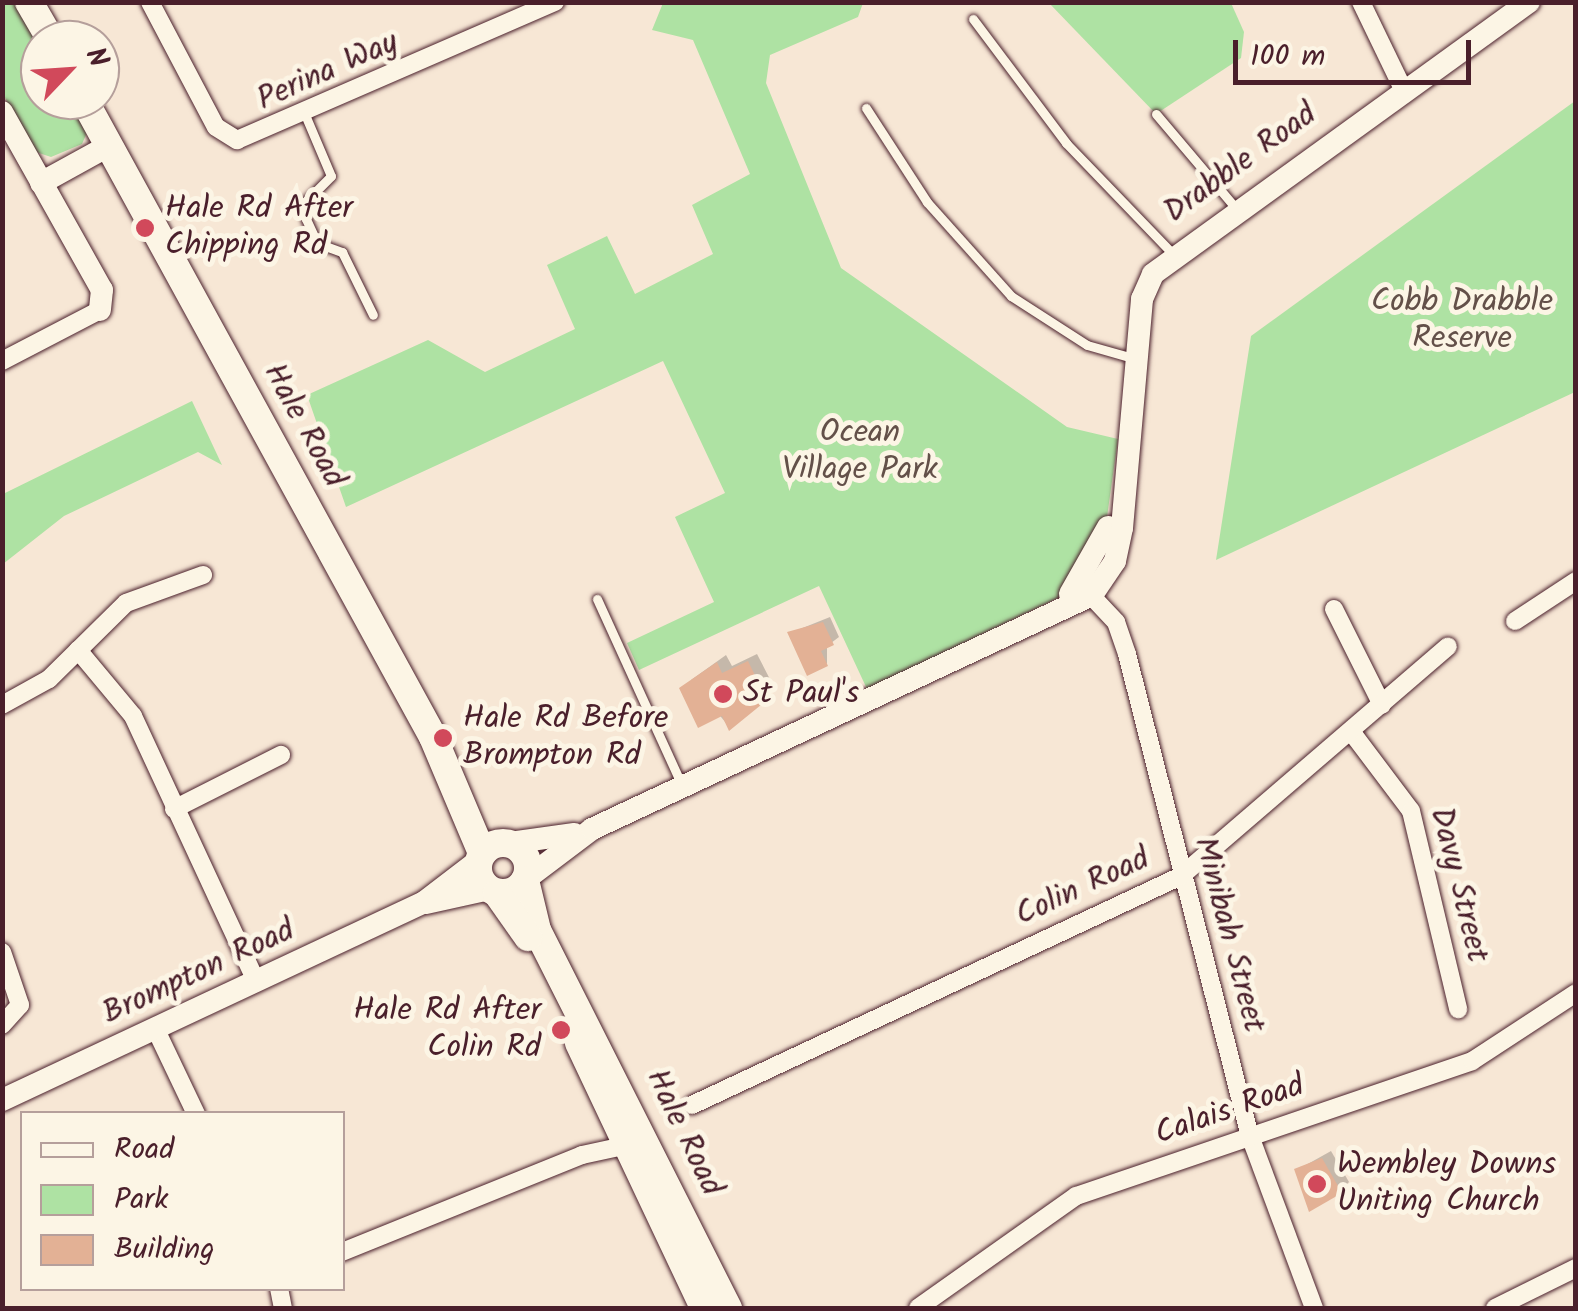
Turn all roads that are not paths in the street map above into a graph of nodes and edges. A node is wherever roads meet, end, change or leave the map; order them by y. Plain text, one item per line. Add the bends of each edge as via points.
1 (150, 2) edge
2 (554, 2) edge
3 (1362, 2) edge
4 (1529, 2) edge
5 (973, 18) dead end
6 (1402, 87) junction
7 (866, 108) dead end
8 (2, 112) edge
9 (1156, 114) dead end
10 (306, 117) junction
11 (96, 120) edge
12 (110, 145) junction
13 (41, 183) junction
14 (1235, 207) junction
15 (1173, 254) junction
16 (100, 310) joint
17 (373, 315) dead end
18 (1136, 358) junction
19 (2, 361) edge
20 (203, 574) dead end
21 (1576, 580) edge
22 (1086, 590) junction
23 (597, 599) dead end
24 (1334, 609) dead end
25 (1515, 621) dead end
26 (1448, 646) dead end
27 (78, 650) junction
28 (2, 706) edge
29 (1382, 706) junction
30 (1354, 734) junction
31 (281, 756) dead end
32 (682, 784) junction
33 (458, 786) junction
34 (174, 809) junction
35 (592, 829) junction
36 (510, 843) junction
37 (480, 857) junction
38 (1181, 876) junction
39 (526, 880) junction
40 (492, 891) junction
41 (423, 903) junction
42 (2, 952) edge
43 (256, 981) junction
44 (1576, 994) edge
45 (1458, 1009) dead end
46 (2, 1025) edge
47 (156, 1030) junction
48 (2, 1100) edge
49 (692, 1105) dead end
50 (195, 1111) edge
51 (634, 1134) junction
52 (1250, 1136) junction
53 (345, 1251) edge
54 (1576, 1268) edge
55 (704, 1308) edge
56 (728, 1308) edge
57 (918, 1308) edge
58 (1314, 1308) edge
59 (1494, 1308) edge

1 - 10 street, Perina Way via 216,127 232,139
2 - 10 street, Perina Way
3 - 6 street
4 - 6 street, Drabble Road
5 - 15 lane via 1066,143
6 - 14 street, Drabble Road
7 - 18 lane via 926,202 1012,296 1088,345
8 - 13 street
9 - 14 lane
10 - 17 lane via 331,172 304,205 306,219 317,243 342,252
11 - 12 main road, Hale Road
12 - 13 street
12 - 33 main road, Hale Road
13 - 16 street via 102,290
14 - 15 street, Drabble Road
15 - 18 street, Drabble Road via 1142,299
16 - 19 street
18 - 22 street, Drabble Road via 1115,561
20 - 27 street via 126,604
21 - 25 street
22 - 32 street via 1022,628
22 - 38 street, Minibah Street via 1127,654
23 - 32 lane
24 - 29 street
26 - 29 street, Colin Road
27 - 28 street
27 - 34 street via 134,716
29 - 30 street, Colin Road
30 - 38 street, Colin Road
30 - 45 street, Davy Street via 1411,811
31 - 34 street
32 - 35 street
33 - 36 main road, Hale Road
33 - 37 main road, Hale Road
34 - 43 street
35 - 36 street
35 - 39 street
36 - 37 main road
36 - 39 main road, Hale Road via 528,862
37 - 40 main road, Hale Road
37 - 41 street, Brompton Road
38 - 49 street, Colin Road
38 - 52 street, Minibah Street
39 - 40 main road
39 - 51 main road, Hale Road via 537,930
40 - 41 street, Brompton Road
40 - 51 main road, Hale Road via 530,942
41 - 43 street, Brompton Road
42 - 46 street via 20,1005
43 - 47 street, Brompton Road
44 - 52 street, Calais Road via 1472,1061
47 - 48 street, Brompton Road
47 - 50 street
51 - 53 street
51 - 55 main road, Hale Road
51 - 56 main road, Hale Road
52 - 57 street, Calais Road via 1076,1196
52 - 58 street, Minibah Street
54 - 59 street

